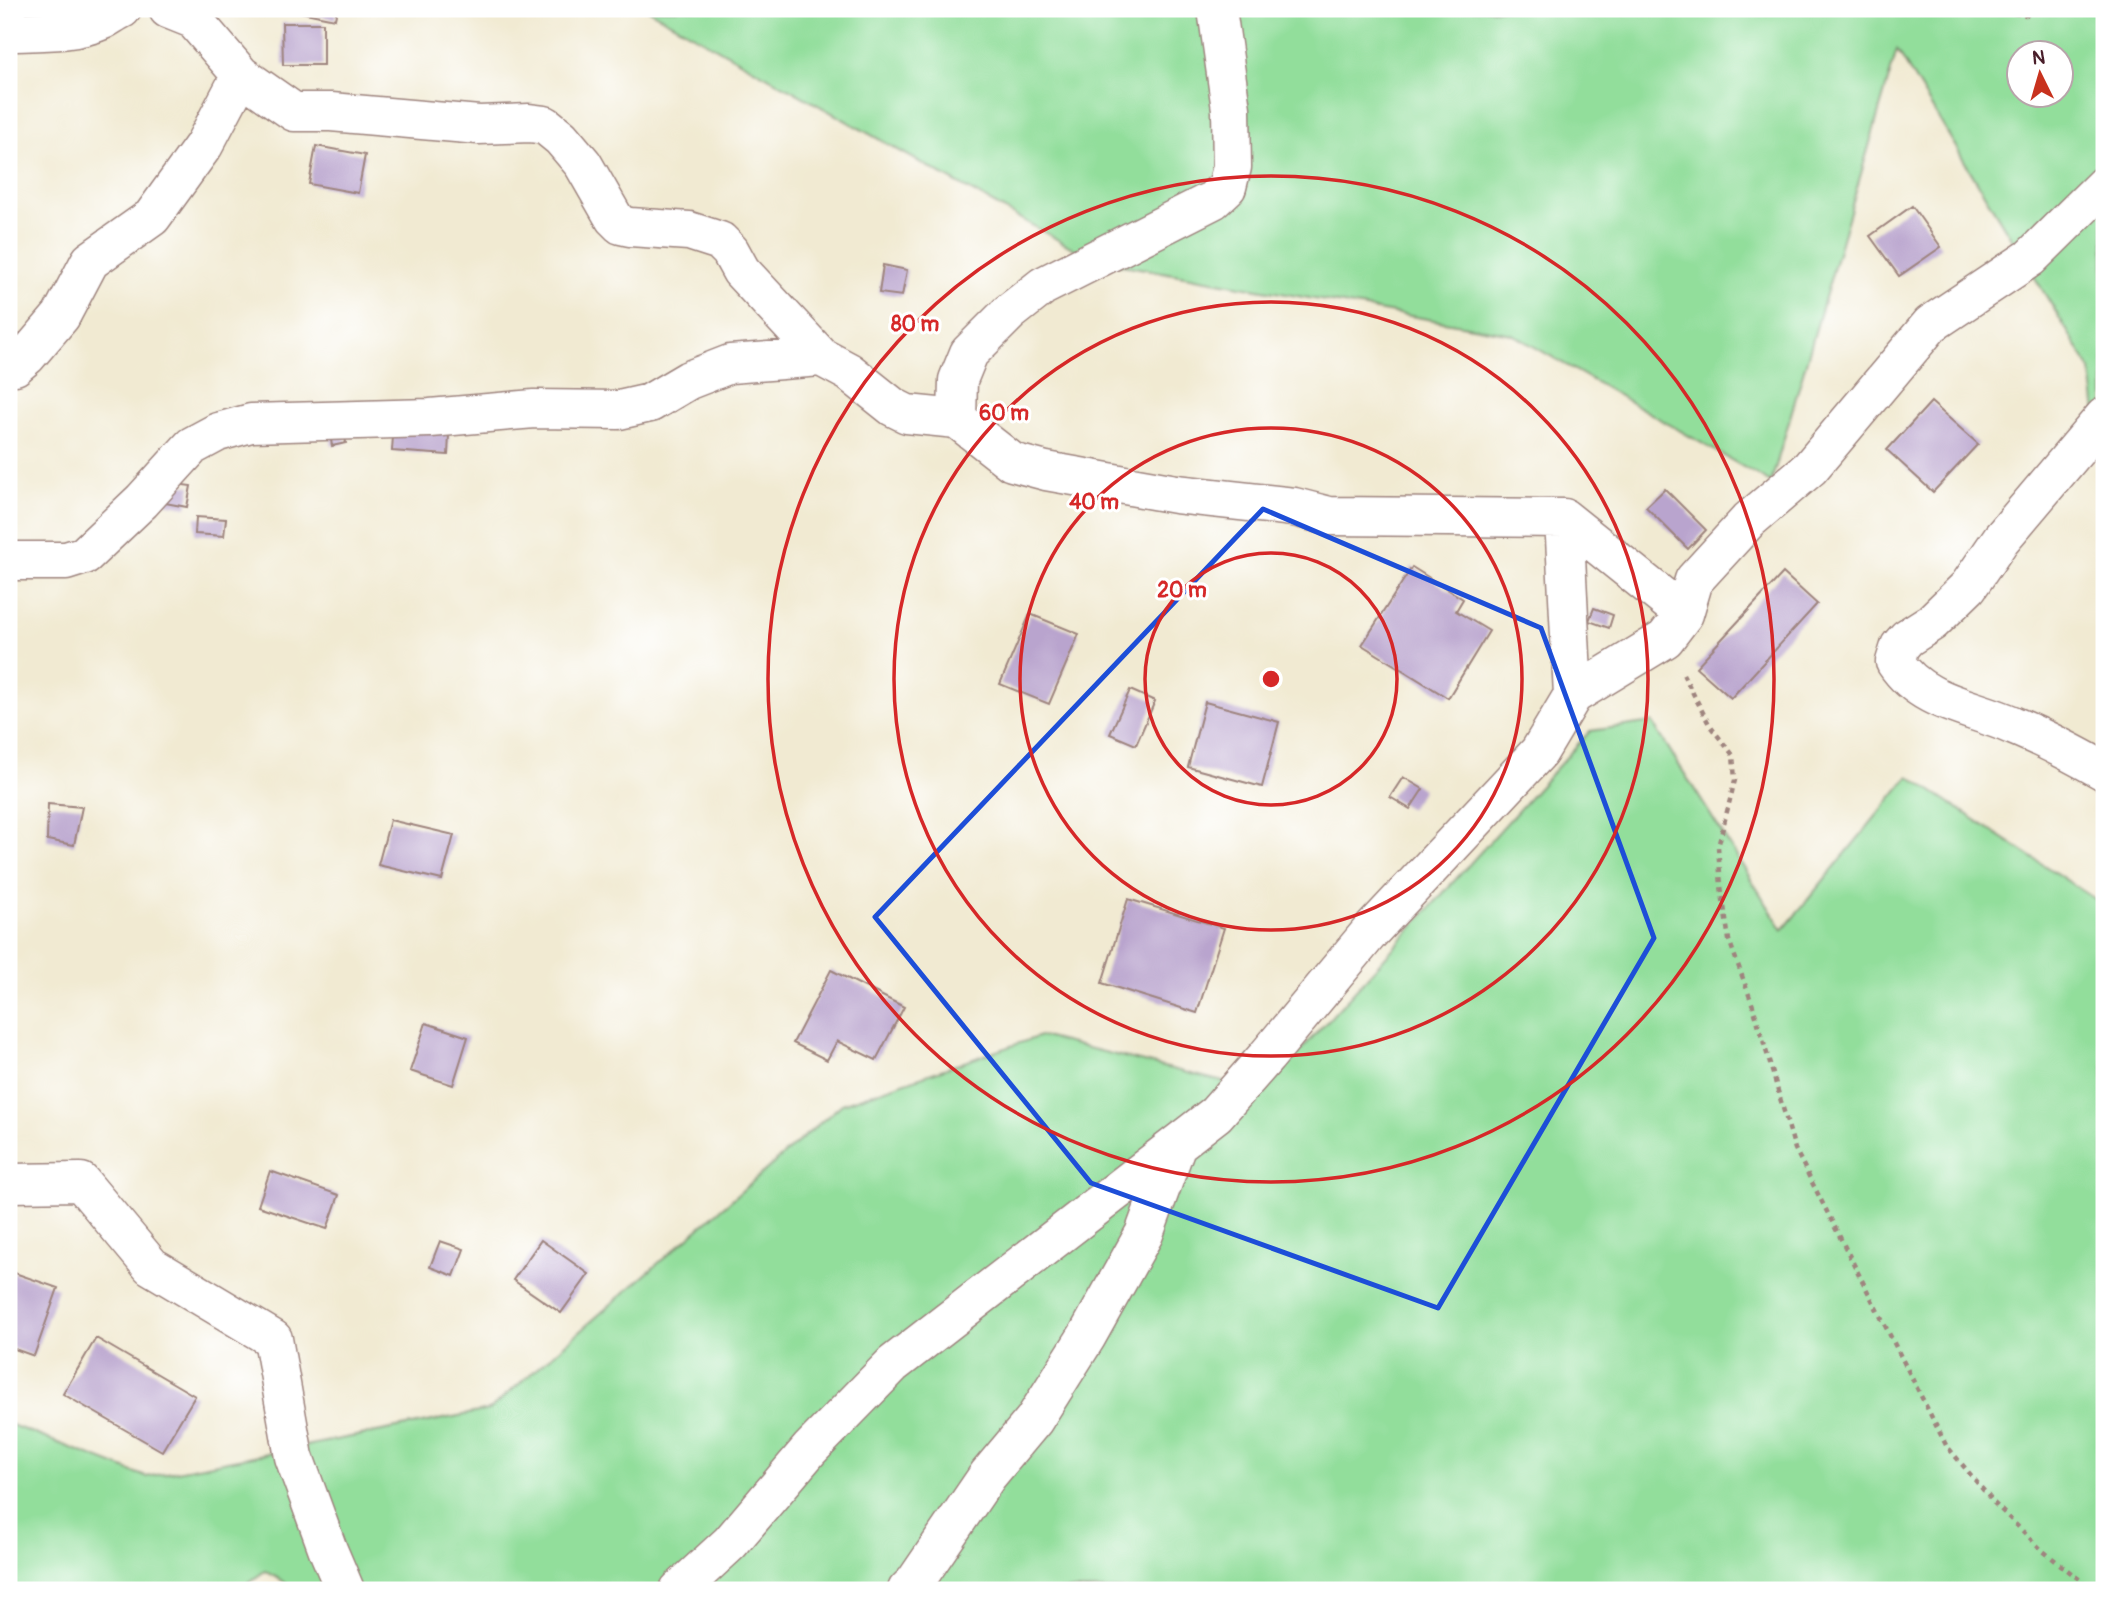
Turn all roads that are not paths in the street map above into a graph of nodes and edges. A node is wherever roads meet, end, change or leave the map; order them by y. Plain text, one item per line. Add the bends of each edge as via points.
1 (122, 9) edge
2 (168, 9) edge
3 (1217, 9) edge
4 (9, 32) edge
5 (241, 75) junction
6 (2104, 185) edge
7 (821, 357) junction
8 (9, 366) edge
9 (2104, 417) edge
10 (957, 419) junction
11 (1564, 517) junction
12 (9, 561) edge
13 (1674, 626) junction
14 (1573, 695) junction
15 (2104, 771) edge
16 (1177, 1144) junction
17 (9, 1183) edge
18 (345, 1590) edge
19 (679, 1590) edge
20 (907, 1590) edge

1 - 4 street via 83,26
2 - 5 street via 193,19
3 - 10 street via 1231,108 1232,167 1227,187 1213,200 1043,286 1010,312 969,353 958,380
5 - 7 street via 294,113 545,125 583,164 621,225 689,231 720,240 741,271
5 - 8 street via 204,145 152,217 90,261 61,316 27,356
6 - 13 street via 2030,258 1931,324 1810,468 1749,520 1694,580
7 - 10 street via 907,414
7 - 12 street via 730,365 689,380 650,403 619,410 534,409 430,418 251,423 218,432 192,446 85,555 66,561
9 - 15 street via 2001,539 1968,587 1932,622 1907,638 1895,662 1924,692 2011,724
10 - 11 street via 1012,462 1175,494 1294,507 1329,516
11 - 13 street
11 - 14 street
13 - 14 street
14 - 16 street via 1539,752 1370,932 1216,1114
16 - 19 street via 893,1364 810,1449 730,1543
16 - 20 street via 1144,1234 1087,1336 1034,1420 988,1475
17 - 18 street via 81,1182 151,1266 273,1339 294,1457

